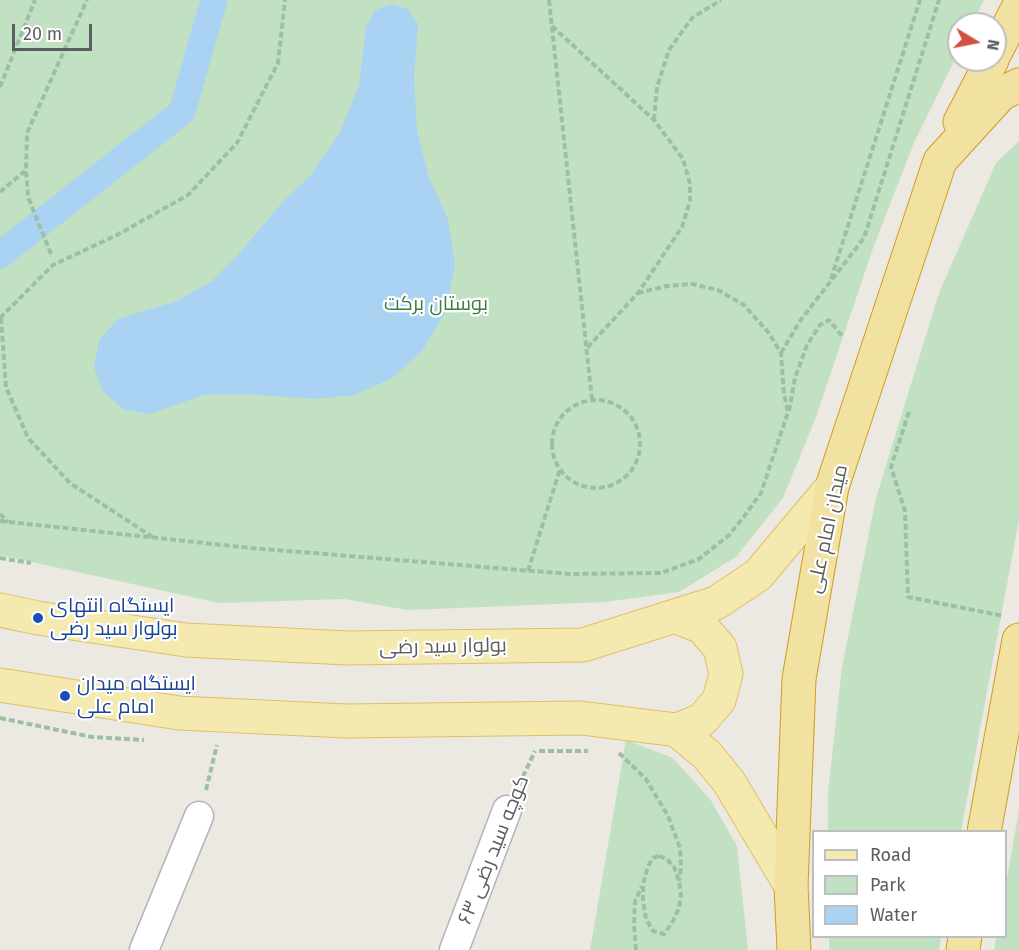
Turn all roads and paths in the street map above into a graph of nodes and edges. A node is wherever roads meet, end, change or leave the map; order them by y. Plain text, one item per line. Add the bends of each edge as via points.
1 (35, 0) edge
2 (87, 0) edge
3 (285, 0) edge
4 (549, 0) edge
5 (708, 0) edge
6 (721, 0) edge
7 (920, 0) edge
8 (939, 0) edge
9 (714, 3) junction
10 (1019, 6) edge
11 (552, 26) junction
12 (1007, 30) edge
13 (986, 72) edge
14 (1019, 85) edge
15 (0, 87) edge
16 (654, 120) junction
17 (940, 161) junction
18 (26, 170) junction
19 (0, 192) edge
20 (51, 254) dead end
21 (829, 285) junction
22 (638, 293) junction
23 (0, 318) edge
24 (843, 337) dead end
25 (586, 350) junction
26 (781, 353) junction
27 (591, 400) junction
28 (788, 412) junction
29 (909, 412) dead end
30 (560, 470) junction
31 (832, 487) junction
32 (0, 514) edge
33 (0, 521) edge
34 (9, 523) junction
35 (155, 538) junction
36 (0, 558) edge
37 (31, 563) dead end
38 (528, 571) junction
39 (0, 610) edge
40 (677, 617) junction
41 (1013, 628) edge
42 (0, 685) edge
43 (0, 718) edge
44 (676, 730) junction
45 (149, 740) dead end
46 (206, 744) dead end
47 (217, 744) junction
48 (229, 745) dead end
49 (524, 751) dead end
50 (535, 751) junction
51 (594, 751) dead end
52 (618, 751) dead end
53 (507, 810) joint
54 (199, 816) joint
55 (984, 830) edge
56 (679, 881) junction
57 (643, 884) junction
58 (791, 886) junction
59 (463, 947) edge
60 (144, 950) edge
61 (636, 950) edge
62 (794, 950) edge

1 - 15 path
2 - 18 path via 27,133
3 - 23 path via 278,63 237,143 188,195 53,265
4 - 11 path
5 - 9 path
6 - 9 path
7 - 21 path
8 - 21 path via 864,238
9 - 16 path via 692,18 669,50 657,87
10 - 12 highway
11 - 16 path
11 - 25 path
13 - 17 highway
14 - 17 highway, میدان امام علی via 1001,94
16 - 22 path via 683,159 690,201 682,226
17 - 31 highway, میدان امام علی
18 - 19 path
18 - 20 path via 28,196
21 - 26 path
22 - 25 path
22 - 26 path via 692,284 718,290 744,305
23 - 35 path via 6,387 28,438 70,483
24 - 28 path via 829,320 820,325 807,345
25 - 27 path
26 - 28 path
27 - 30 path via 576,404 556,425 552,440
27 - 30 path via 621,407 632,418 639,439 636,462 615,483 600,487 585,486
28 - 38 path via 761,493 728,536 699,559 662,573
29 - 41 path via 891,467 904,511 909,597
30 - 38 path
31 - 40 main road, بولوار سید رضی via 758,575 716,603
31 - 58 highway, میدان امام علی via 799,679
32 - 34 path
33 - 34 path
34 - 35 path
35 - 38 path
36 - 37 path
39 - 40 main road, بولوار سید رضی via 186,640 347,648 583,645
40 - 44 main road via 702,627 720,648 726,674 719,700 702,720
41 - 55 highway
42 - 44 main road via 179,713 345,721 581,718
43 - 45 path via 92,737
44 - 58 main road via 707,755 729,782
46 - 47 path
47 - 48 path
47 - 54 path
49 - 50 path
50 - 51 path
50 - 53 path, کوچه سید رضی ۶۳
52 - 56 path via 646,779 668,816 680,848
53 - 59 street, کوچه سید رضی ۶۳
54 - 60 street
56 - 57 path via 674,867 659,856 648,866
56 - 57 path via 679,908 664,934 653,930 646,919
57 - 61 path via 635,901
58 - 62 highway, میدان امام علی

